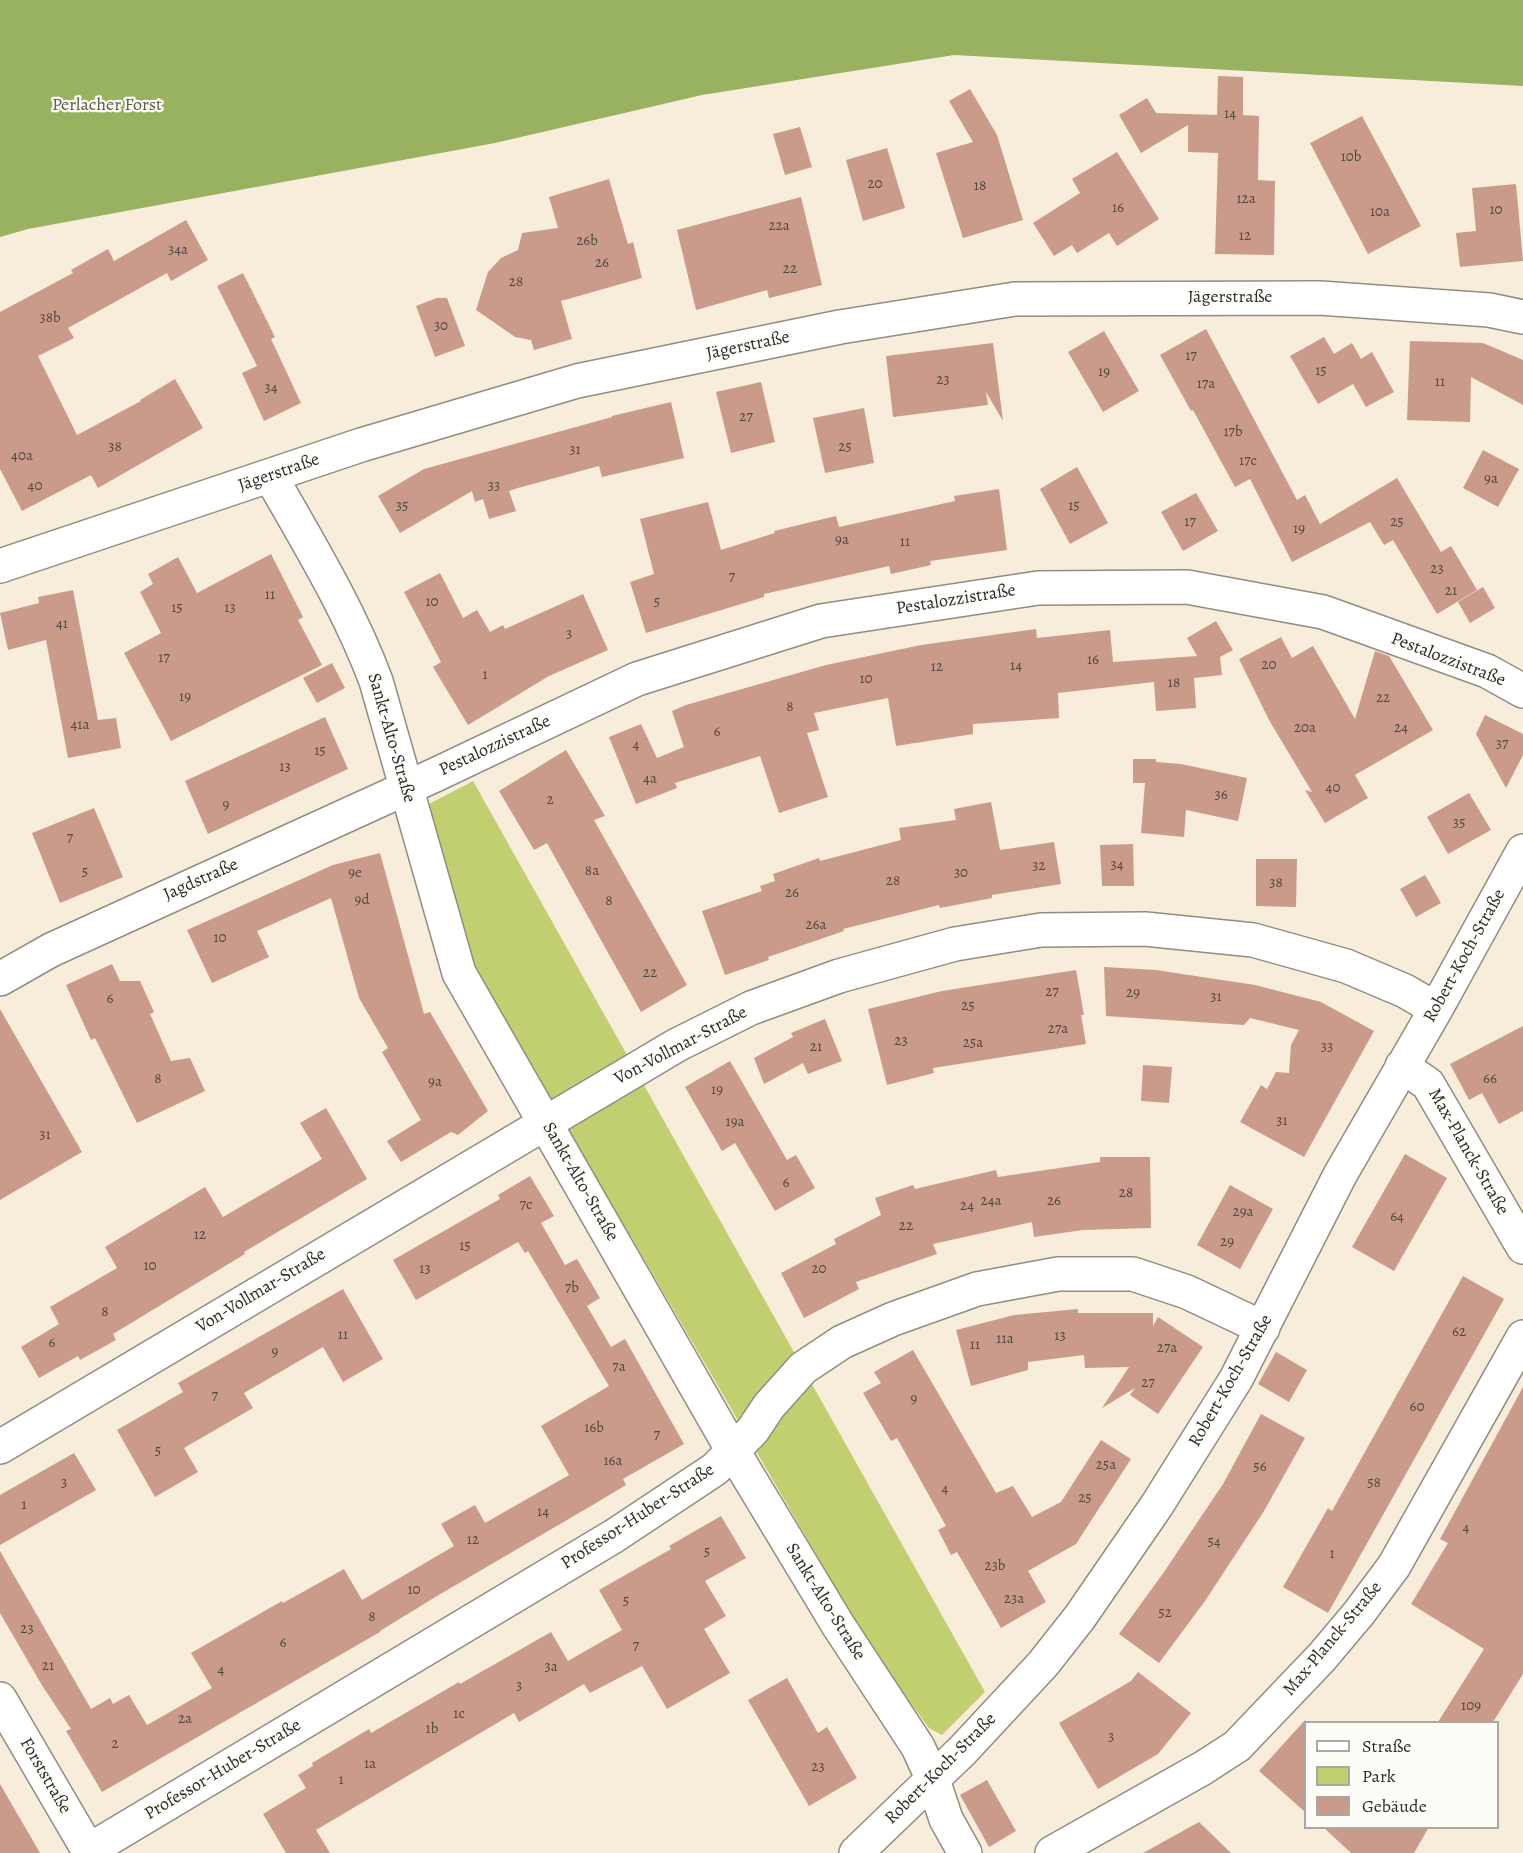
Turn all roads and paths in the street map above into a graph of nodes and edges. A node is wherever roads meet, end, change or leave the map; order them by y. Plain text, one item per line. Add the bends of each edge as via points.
1 (1523, 317) edge
2 (271, 477) junction
3 (0, 566) edge
4 (1523, 691) edge
5 (405, 788) junction
6 (1523, 851) edge
7 (0, 979) edge
8 (1436, 1009) junction
9 (1402, 1066) junction
10 (546, 1122) junction
11 (1523, 1247) edge
12 (1263, 1328) junction
13 (1523, 1336) edge
14 (0, 1447) edge
15 (733, 1450) junction
16 (0, 1699) edge
17 (933, 1780) junction
18 (89, 1852) edge
19 (856, 1853) edge
20 (965, 1853) edge
21 (1052, 1853) edge

1 - 2 street, Jägerstraße via 1489,310 1320,298 1015,299 840,327 577,381 361,445
2 - 3 street, Jägerstraße
2 - 5 street, Sankt-Alto-Straße via 361,642 376,681
4 - 5 street, Pestalozzistraße via 1487,671 1323,612 1187,587 1038,588 821,621 637,679
5 - 7 street, Jagdstraße via 51,950
5 - 10 street, Sankt-Alto-Straße via 459,973
6 - 8 street, Robert-Koch-Straße
8 - 9 street, Robert-Koch-Straße
8 - 10 street, Von-Vollmar-Straße via 1346,966 1252,940 1145,929 1041,930 955,944 839,976 751,1008 677,1045
9 - 11 street, Max-Planck-Straße via 1428,1084
9 - 12 street, Robert-Koch-Straße via 1340,1175
10 - 14 street, Von-Vollmar-Straße
10 - 15 street, Sankt-Alto-Straße
12 - 15 street, Professor-Huber-Straße via 1187,1292 1133,1274 1058,1274 977,1289 842,1342 803,1368
12 - 17 street, Robert-Koch-Straße via 1157,1505 1080,1617 1043,1664
13 - 21 street, Max-Planck-Straße via 1394,1566 1322,1656 1237,1746
15 - 17 street, Sankt-Alto-Straße via 838,1625 918,1747
15 - 18 street, Professor-Huber-Straße via 715,1469 614,1536
16 - 18 street, Forststraße
17 - 19 street, Robert-Koch-Straße
17 - 20 street, Sankt-Alto-Straße via 946,1819

